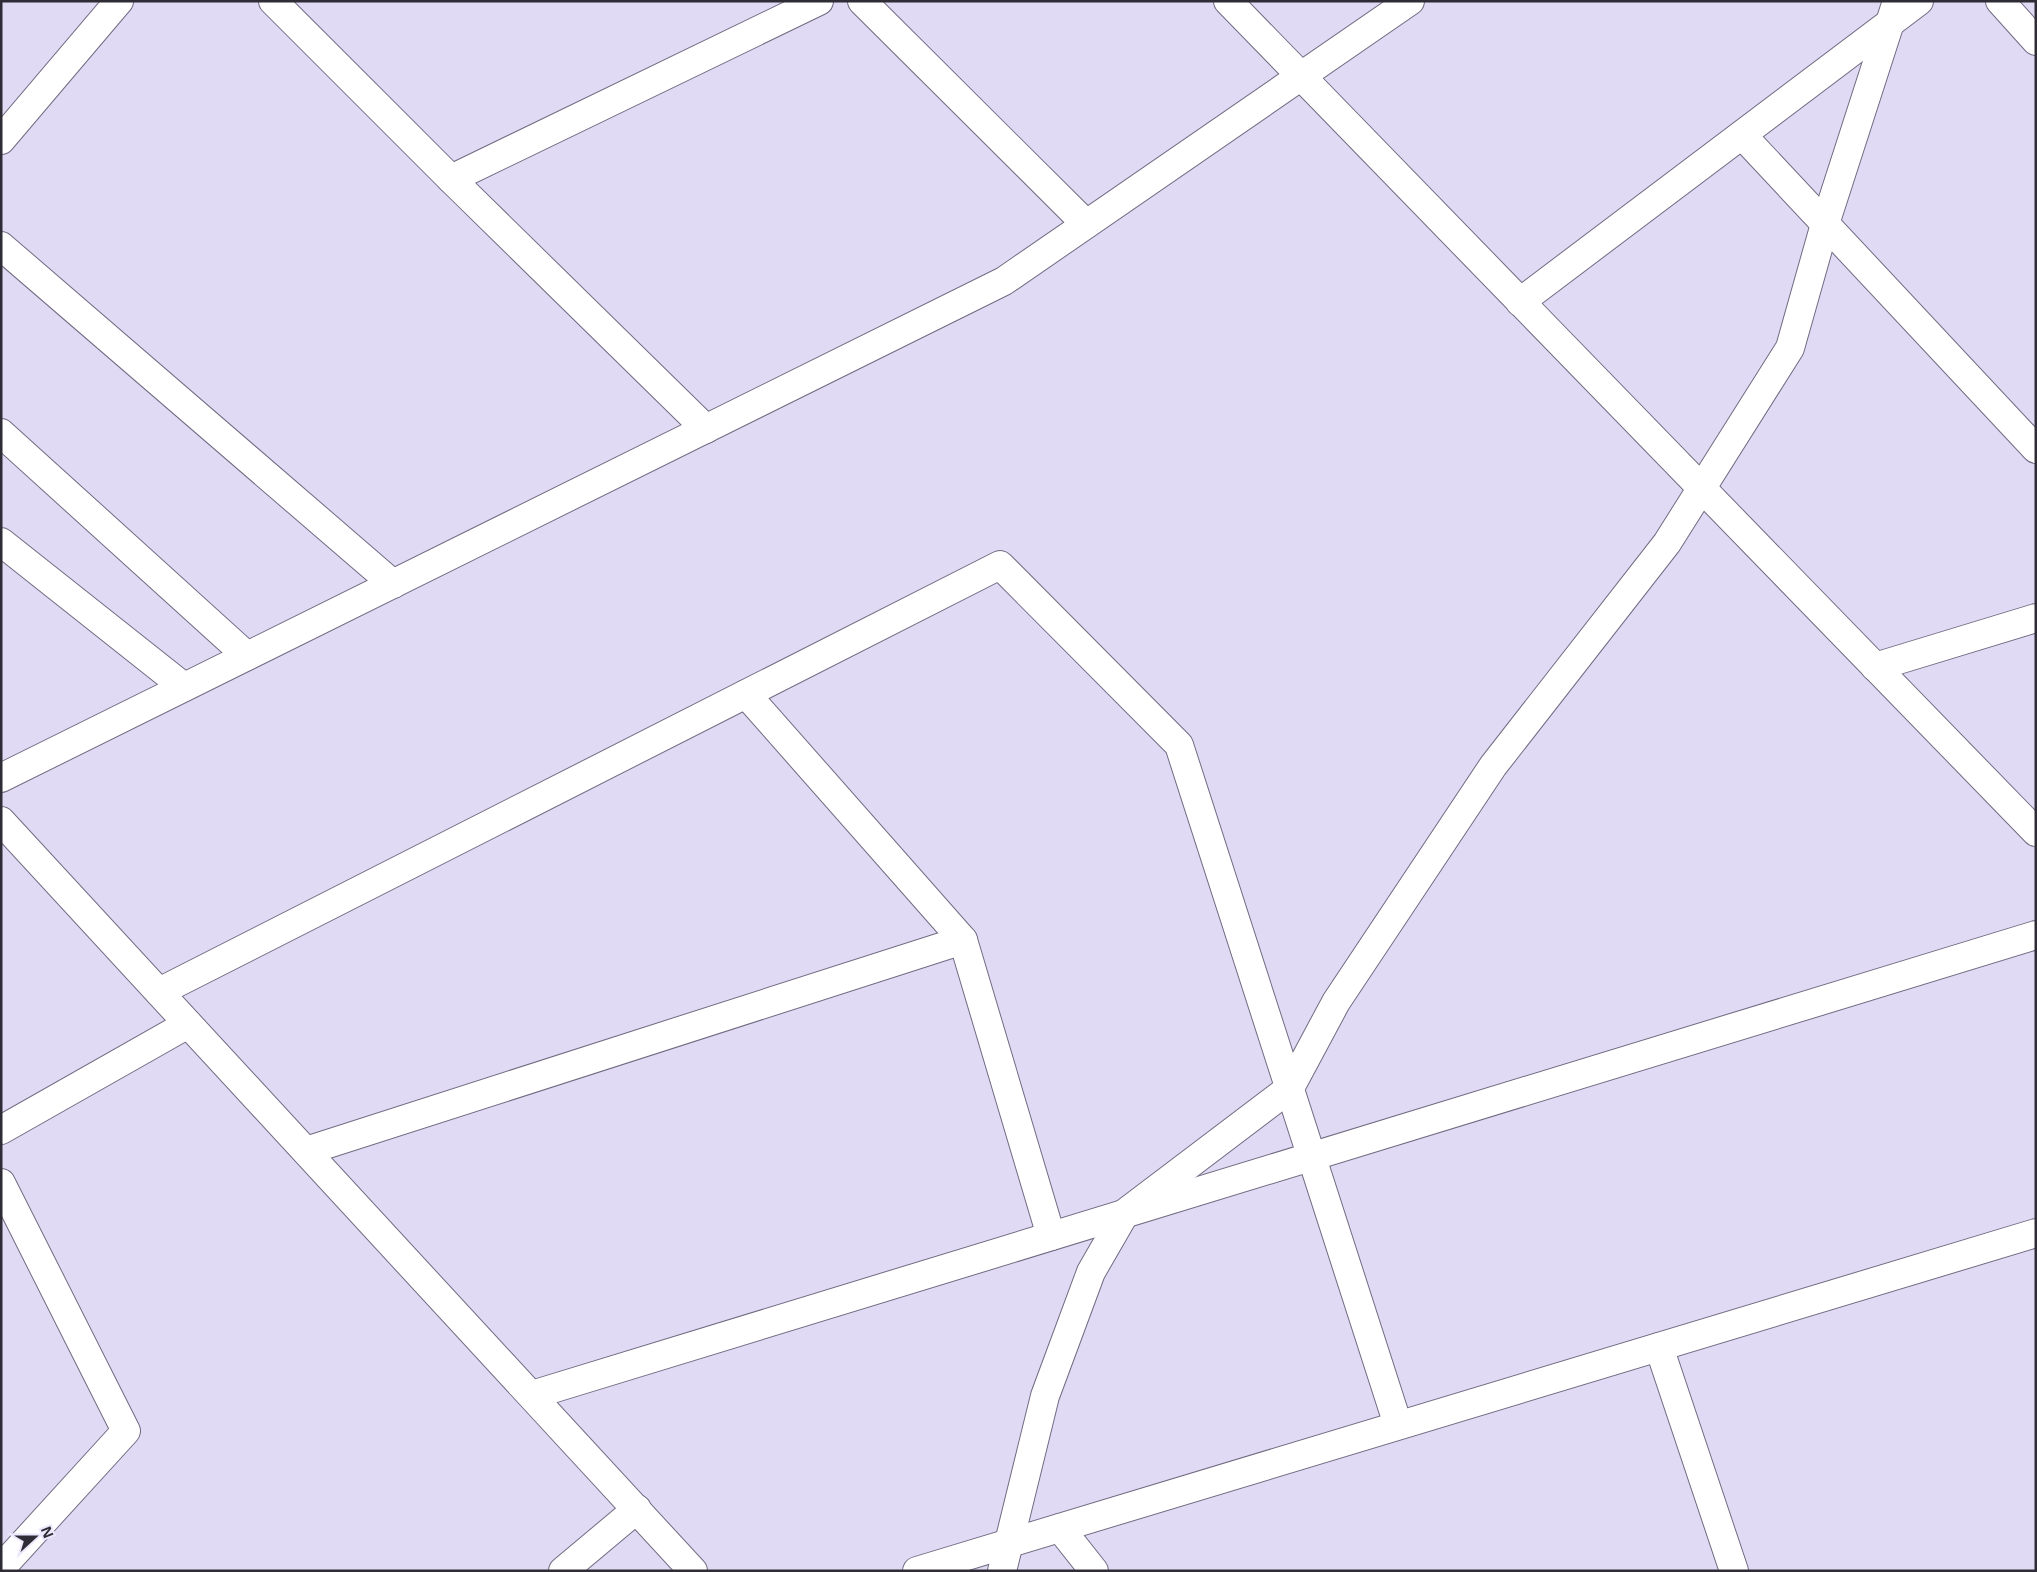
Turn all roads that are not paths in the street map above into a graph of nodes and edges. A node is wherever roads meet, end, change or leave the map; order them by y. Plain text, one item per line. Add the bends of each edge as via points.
1 (119, 1) edge
2 (274, 1) edge
3 (819, 1) edge
4 (862, 1) edge
5 (1228, 1) edge
6 (1410, 1) edge
7 (1919, 1) edge
8 (2000, 1) edge
9 (1892, 13) edge
10 (2036, 41) edge
11 (1301, 77) junction
12 (1742, 135) junction
13 (1, 140) edge
14 (451, 179) junction
15 (1086, 224) junction
16 (1825, 224) junction
17 (5, 256) edge
18 (1520, 302) junction
19 (706, 429) junction
20 (1, 433) edge
21 (2036, 449) edge
22 (1701, 488) junction
23 (1, 542) edge
24 (393, 584) junction
25 (2036, 618) edge
26 (248, 656) junction
27 (1875, 667) junction
28 (184, 687) junction
29 (746, 694) junction
30 (1, 778) edge
31 (1, 821) edge
32 (2036, 832) edge
33 (2036, 935) edge
34 (963, 940) junction
35 (159, 992) junction
36 (188, 1024) junction
37 (1290, 1088) junction
38 (1, 1130) edge
39 (306, 1151) junction
40 (1311, 1156) junction
41 (1, 1183) edge
42 (1125, 1213) junction
43 (2036, 1233) edge
44 (1051, 1236) junction
45 (1659, 1347) junction
46 (532, 1395) junction
47 (1398, 1425) junction
48 (636, 1509) junction
49 (1060, 1528) junction
50 (1010, 1542) junction
51 (1, 1568) edge
52 (563, 1571) edge
53 (693, 1571) edge
54 (917, 1571) edge
55 (1002, 1571) edge
56 (1094, 1571) edge
57 (1734, 1571) edge

1 - 13 street
2 - 14 street
3 - 14 street
4 - 15 street
5 - 11 street
6 - 11 street
7 - 9 street
8 - 10 street
9 - 12 street
9 - 16 street
11 - 15 street
11 - 18 street
12 - 16 street
12 - 18 street
14 - 19 street
15 - 19 street via 1004,281
16 - 21 street
16 - 22 street via 1790,348
17 - 24 street
18 - 22 street
19 - 24 street
20 - 26 street
22 - 27 street
22 - 37 street via 1667,543 1493,766 1336,1002
23 - 28 street
24 - 26 street
25 - 27 street
26 - 28 street
27 - 32 street
28 - 30 street
29 - 34 street
29 - 35 street
29 - 37 street via 1000,565 1179,745
31 - 35 street
33 - 40 street
34 - 39 street
34 - 44 street
35 - 36 street
36 - 38 street
36 - 39 street
37 - 40 street
37 - 42 street
39 - 46 street
40 - 42 street
40 - 47 street
41 - 51 street via 126,1431
42 - 44 street
42 - 50 street via 1091,1272 1045,1396
43 - 45 street
44 - 46 street
45 - 47 street
45 - 57 street
46 - 48 street
47 - 49 street
48 - 52 street
48 - 53 street
49 - 50 street
49 - 56 street
50 - 54 street
50 - 55 street

